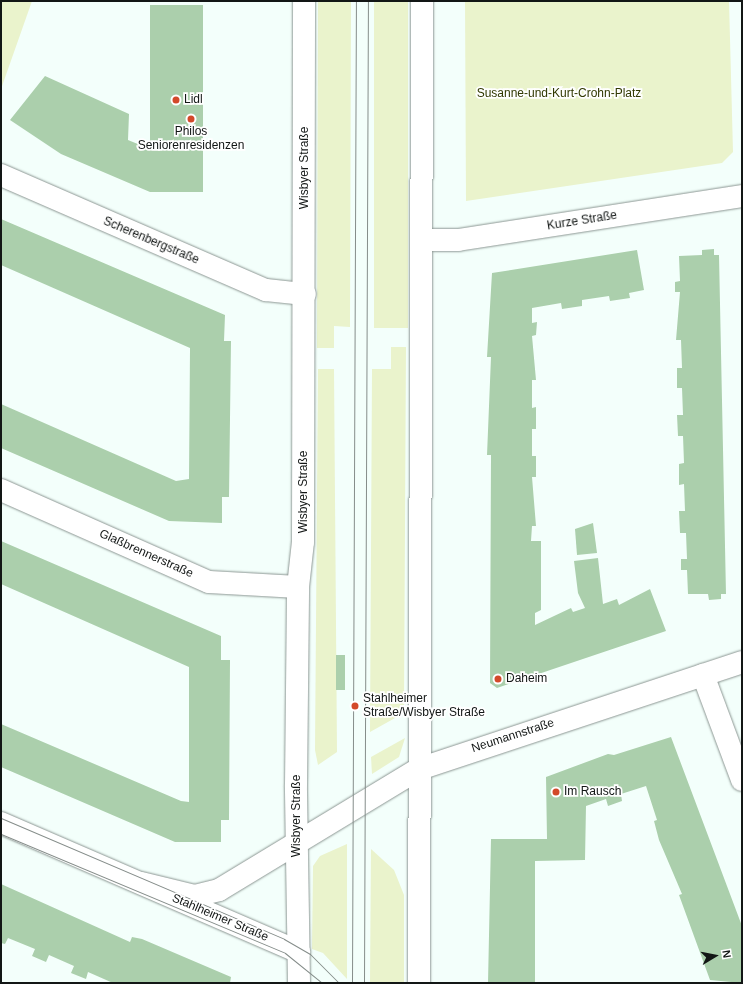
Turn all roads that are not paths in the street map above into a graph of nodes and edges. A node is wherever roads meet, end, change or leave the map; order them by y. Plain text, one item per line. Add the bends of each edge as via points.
1 (304, 1) edge
2 (422, 1) edge
3 (1, 175) edge
4 (742, 196) edge
5 (421, 240) junction
6 (305, 294) junction
7 (1, 490) edge
8 (298, 587) junction
9 (742, 662) edge
10 (703, 674) junction
11 (419, 770) junction
12 (742, 780) edge
13 (1, 823) edge
14 (298, 841) junction
15 (141, 883) junction
16 (298, 952) junction
17 (299, 983) edge
18 (419, 983) edge

1 - 6 street, Wisbyer Straße
2 - 5 street
3 - 6 street, Scherenbergstraße via 266,290
4 - 5 street, Kurze Straße via 458,240
5 - 11 street
6 - 8 street, Wisbyer Straße via 303,542
7 - 8 street, Glaßbrennerstraße via 209,582
8 - 14 street, Wisbyer Straße
9 - 10 street, Neumannstraße
10 - 11 street, Neumannstraße
10 - 12 street
11 - 14 street, Neumannstraße
11 - 18 street
13 - 15 street, Stahlheimer Straße
14 - 15 street, Stahlheimer Straße via 219,890 195,896
14 - 16 street, Wisbyer Straße
15 - 16 street, Stahlheimer Straße
16 - 17 street, Wisbyer Straße

